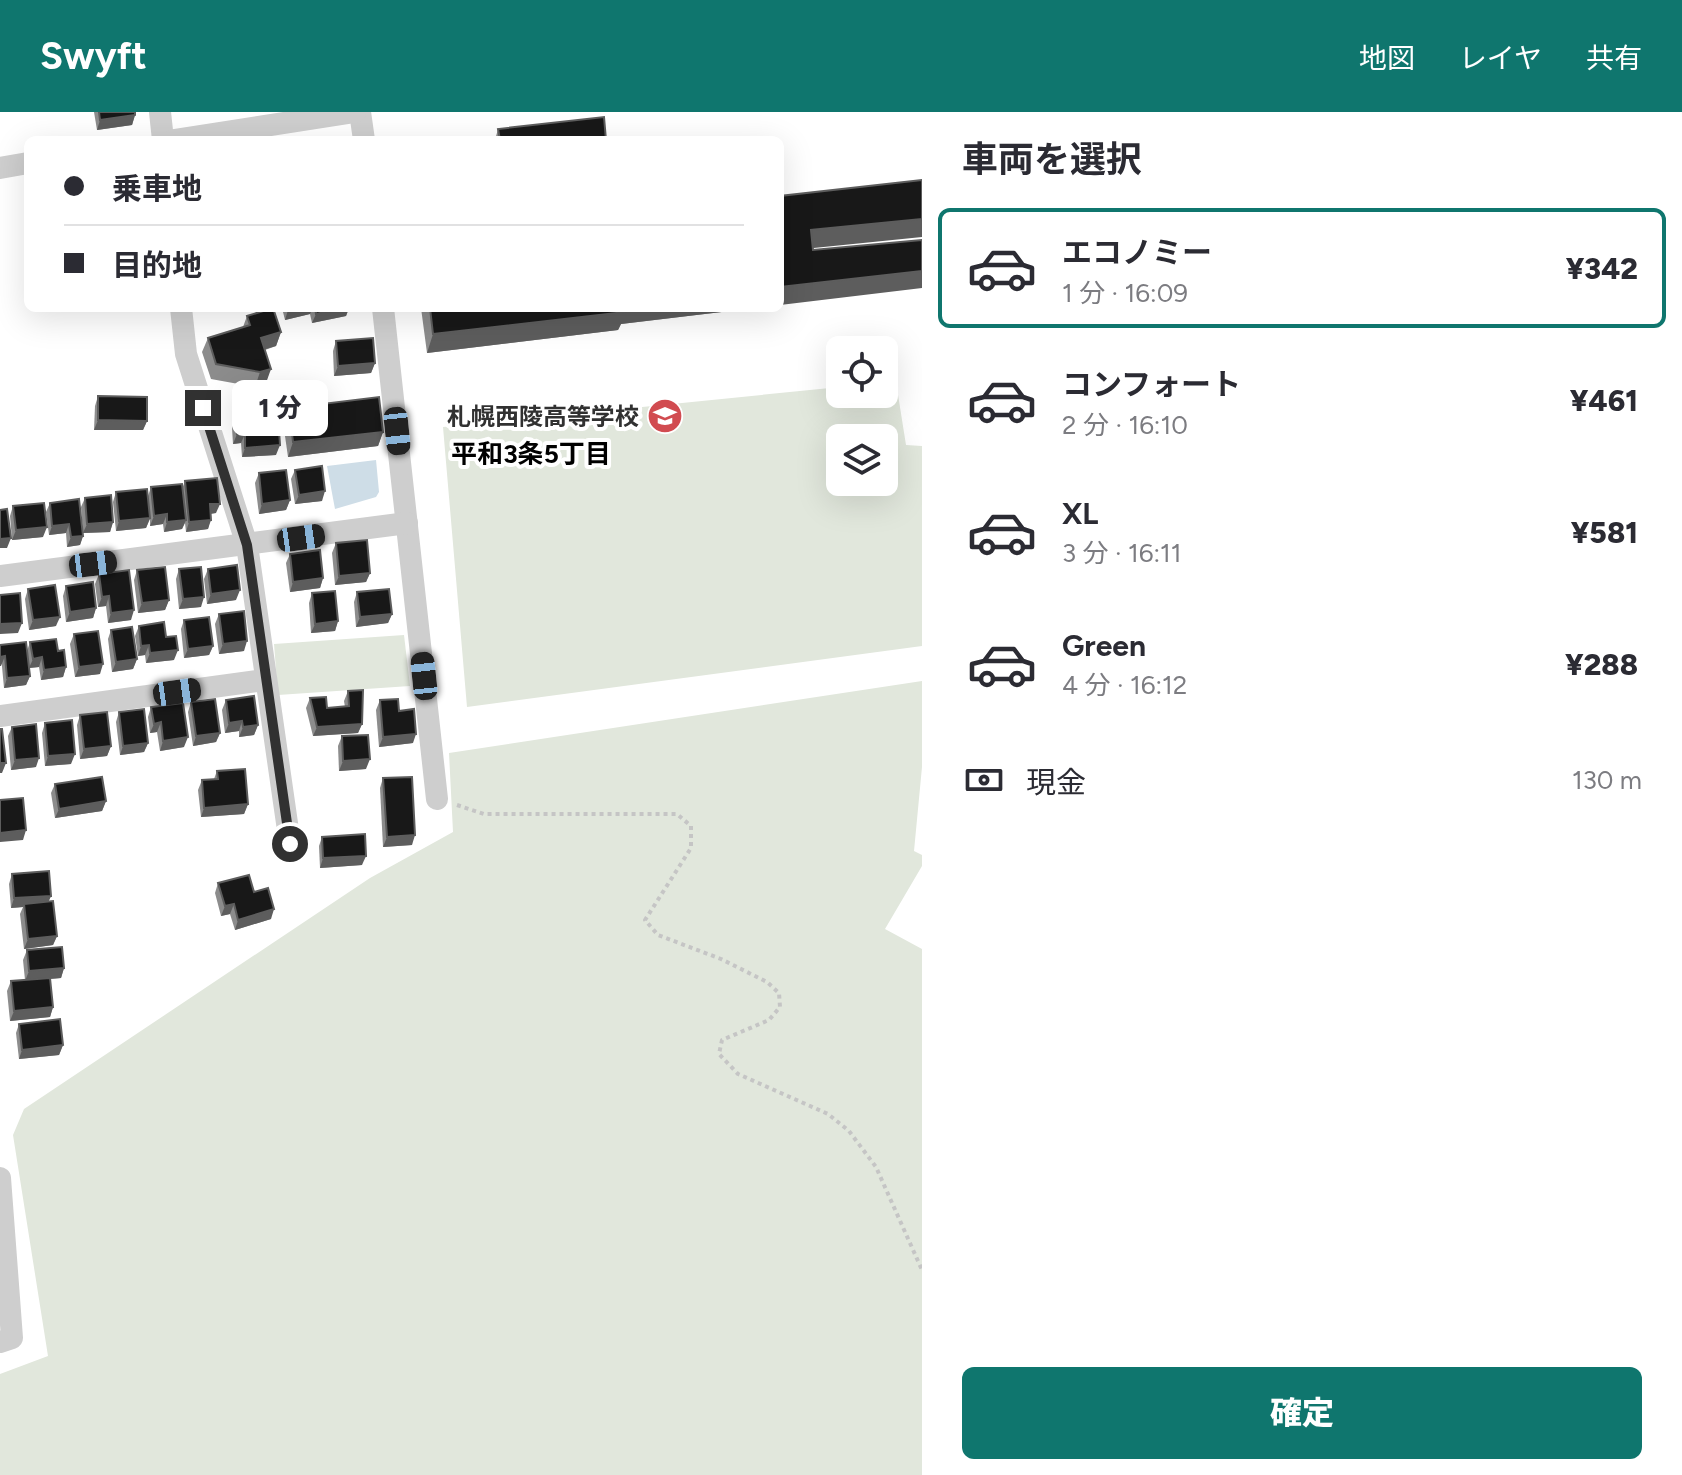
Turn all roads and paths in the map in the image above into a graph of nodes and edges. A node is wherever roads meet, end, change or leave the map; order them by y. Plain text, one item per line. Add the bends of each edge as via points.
1 (160, 112) edge
2 (358, 112) edge
3 (163, 136) edge
4 (200, 136) edge
5 (363, 136) edge
6 (24, 164) edge
7 (0, 168) edge
8 (181, 312) edge
9 (383, 312) edge
10 (407, 523) junction
11 (247, 545) junction
12 (0, 576) edge
13 (265, 680) junction
14 (0, 716) edge
15 (437, 799) joint
16 (290, 844) dead end
17 (0, 1178) edge
18 (922, 1270) edge
19 (0, 1342) edge

1 - 3 street
2 - 4 street
2 - 5 street
6 - 7 street
8 - 11 street via 186,354
9 - 10 street
10 - 11 street
10 - 15 street
11 - 12 street
11 - 13 street
13 - 14 street
13 - 16 street
15 - 18 path via 484,814 677,814 691,826 691,848 645,920 658,935 721,959 779,993 780,1007 769,1020 722,1040 719,1054 738,1074 828,1114 849,1131 876,1167
17 - 19 street via 12,1338

